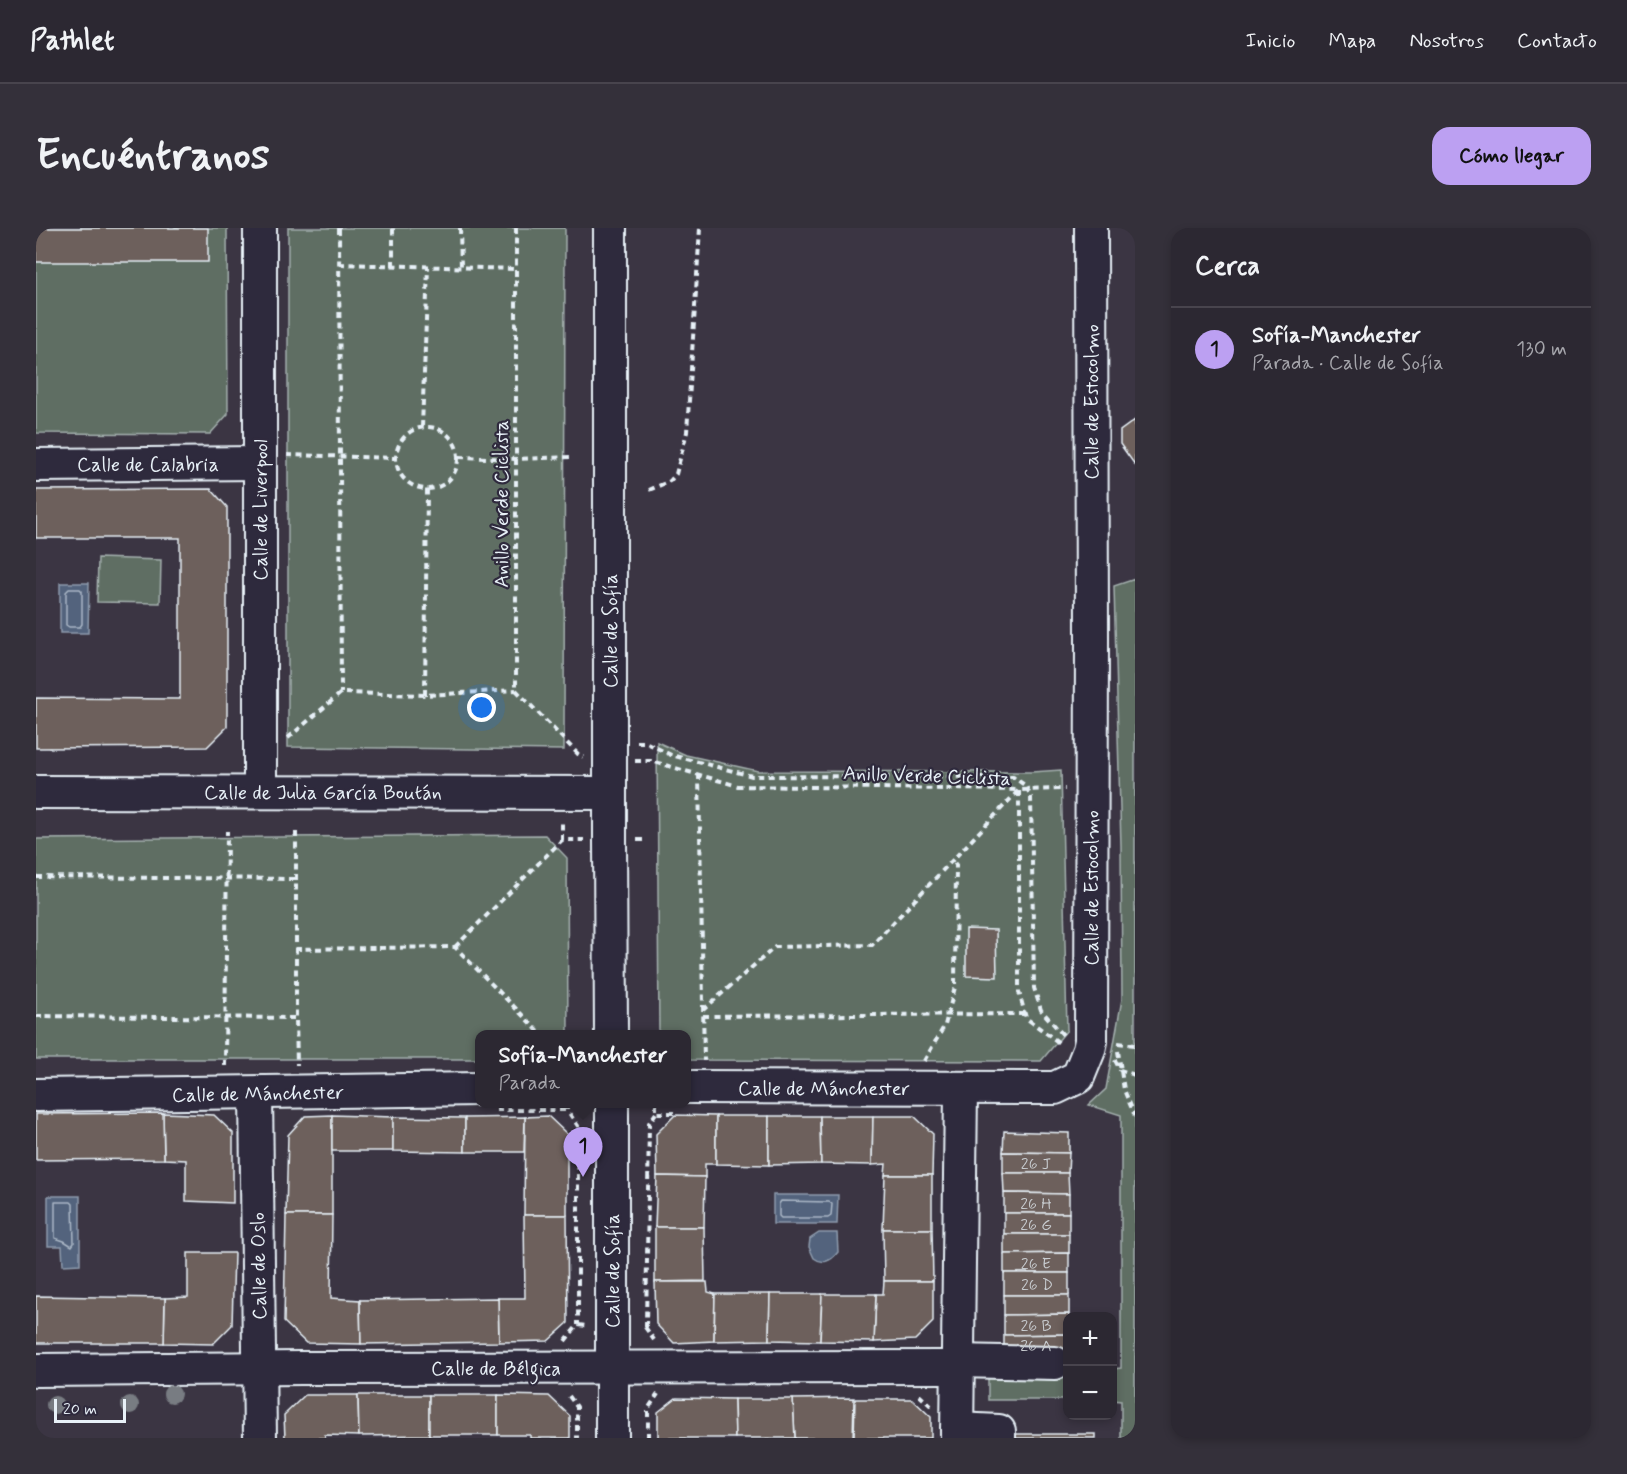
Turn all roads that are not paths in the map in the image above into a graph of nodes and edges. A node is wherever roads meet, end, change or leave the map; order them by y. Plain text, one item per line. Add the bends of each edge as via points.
1 (260, 228) edge
2 (610, 228) edge
3 (1091, 228) edge
4 (271, 459) junction
5 (36, 465) edge
6 (36, 792) edge
7 (260, 792) junction
8 (610, 793) junction
9 (611, 1030) edge
10 (691, 1088) edge
11 (961, 1089) junction
12 (256, 1093) junction
13 (36, 1095) edge
14 (475, 1100) edge
15 (612, 1108) edge
16 (1055, 1363) dead end
17 (957, 1364) junction
18 (259, 1368) junction
19 (612, 1368) junction
20 (36, 1370) edge
21 (950, 1427) edge
22 (260, 1438) edge
23 (612, 1438) edge
24 (999, 1438) edge

1 - 4 street, Calle de Liverpool
2 - 8 street, Calle de Sofía
3 - 11 street, Calle de Estocolmo via 1089,1050 1078,1077 1055,1088
4 - 5 street, Calle de Calabria
4 - 7 street, Calle de Liverpool
6 - 7 street, Calle de Julia García Boután
7 - 8 street, Calle de Julia García Boután
8 - 9 street, Calle de Sofía
10 - 11 street, Calle de Mánchester
11 - 17 street
12 - 13 street, Calle de Mánchester
12 - 14 street, Calle de Mánchester
12 - 18 street, Calle de Oslo
15 - 19 street, Calle de Sofía
16 - 17 street, Calle de Bélgica
17 - 19 street, Calle de Bélgica
17 - 21 street
18 - 19 street, Calle de Bélgica
18 - 20 street, Calle de Bélgica
18 - 22 street, Calle de Oslo
19 - 23 street, Calle de Sofía
21 - 24 street via 999,1431

